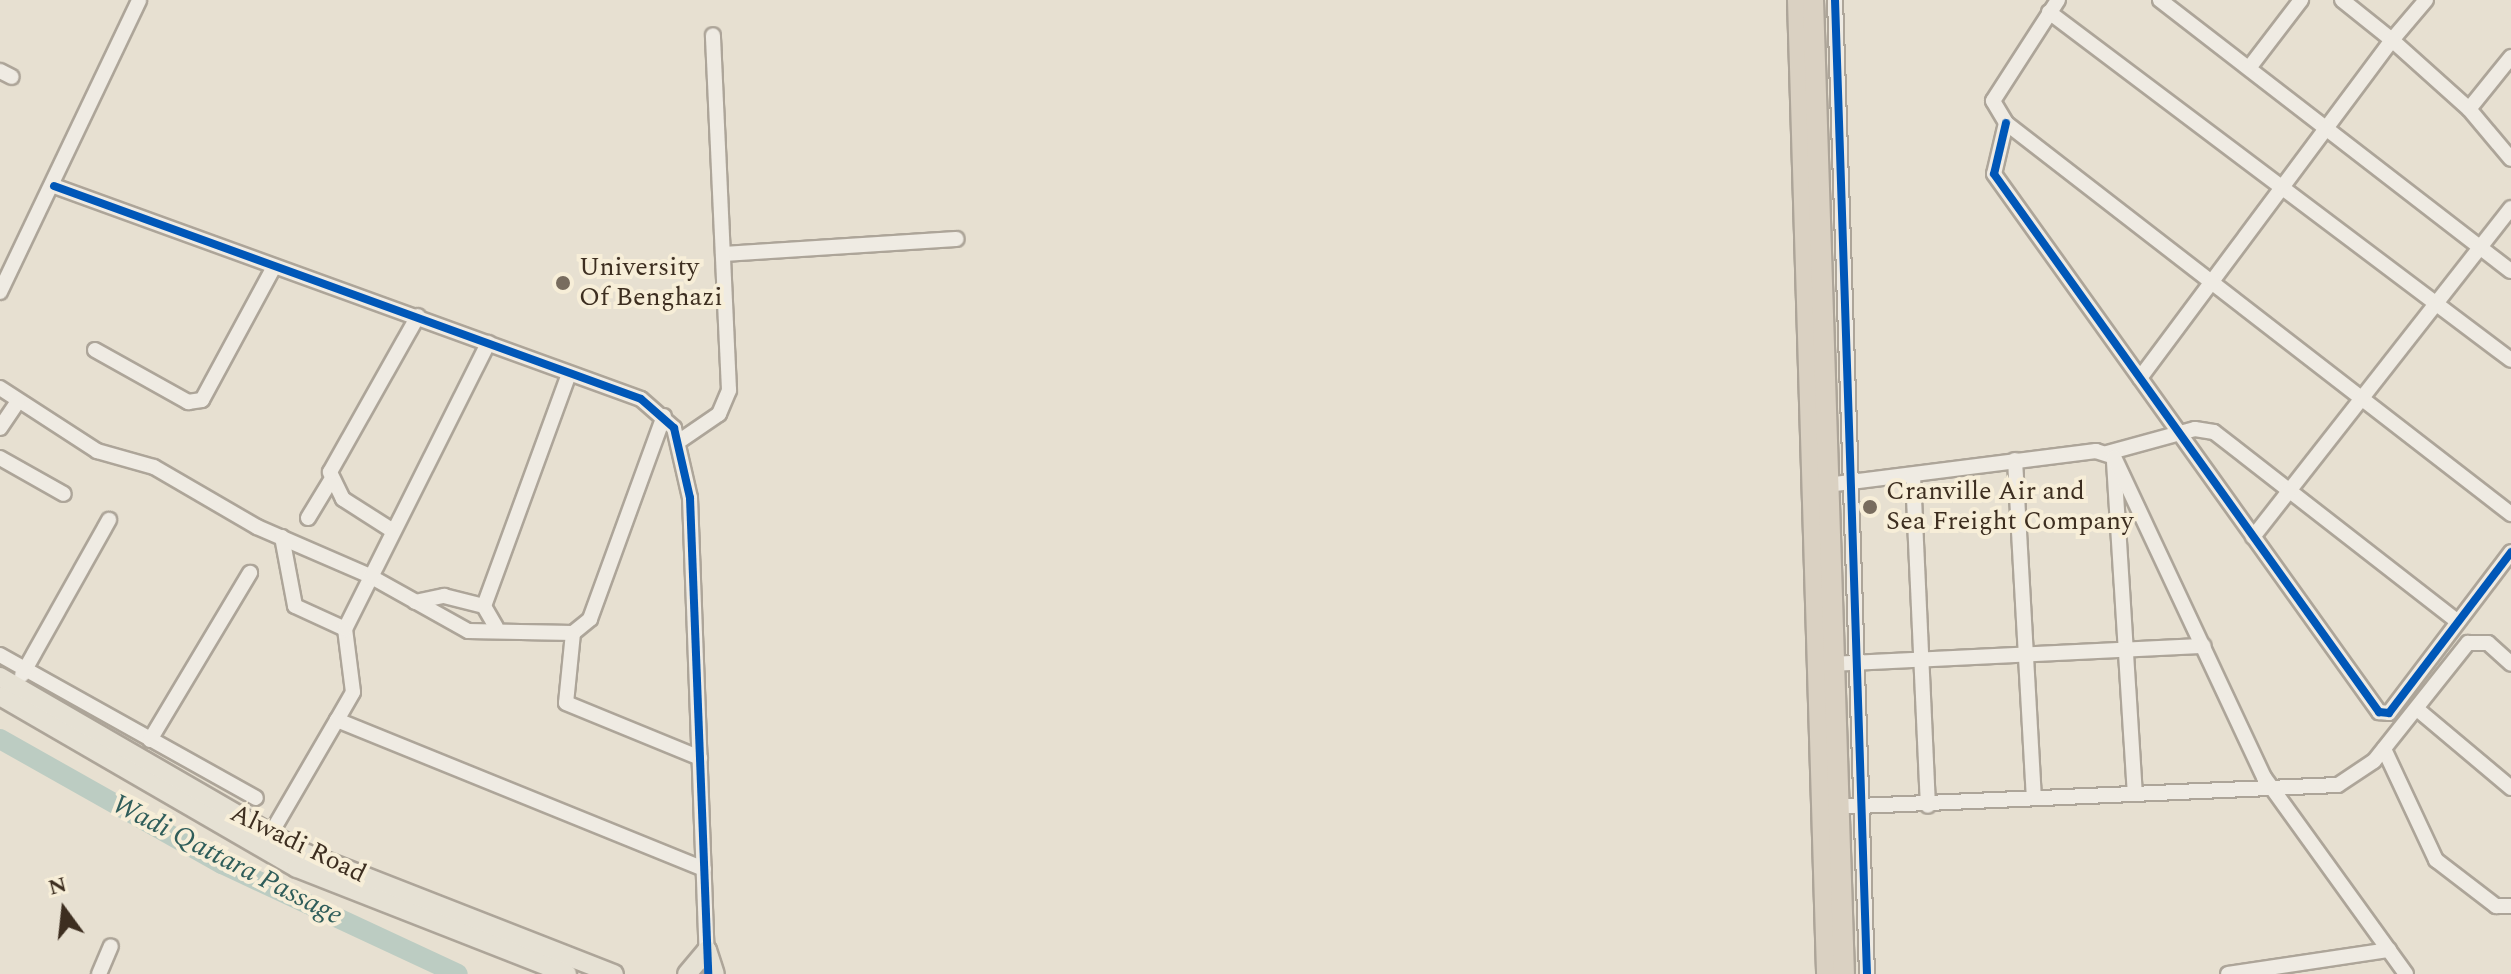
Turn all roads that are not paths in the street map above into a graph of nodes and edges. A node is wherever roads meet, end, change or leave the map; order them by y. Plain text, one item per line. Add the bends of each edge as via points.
1 (139, 0) edge
2 (1798, 0) edge
3 (1813, 0) edge
4 (1835, 0) edge
5 (2301, 0) edge
6 (2342, 0) edge
7 (2426, 0) edge
8 (2170, 3) edge
9 (2053, 6) edge
10 (713, 35) dead end
11 (2392, 40) junction
12 (2511, 57) edge
13 (2249, 68) junction
14 (2469, 109) junction
15 (2006, 123) junction
16 (2330, 130) junction
17 (1817, 158) junction
18 (1841, 158) junction
19 (2511, 159) edge
20 (54, 186) junction
21 (2286, 189) junction
22 (2511, 208) edge
23 (957, 239) dead end
24 (2477, 243) junction
25 (723, 254) junction
26 (274, 267) junction
27 (2511, 271) edge
28 (2216, 279) junction
29 (0, 292) edge
30 (2433, 300) junction
31 (418, 316) junction
32 (488, 343) junction
33 (95, 350) dead end
34 (2511, 360) edge
35 (569, 374) junction
36 (2140, 378) junction
37 (0, 388) edge
38 (2359, 395) junction
39 (18, 401) junction
40 (664, 416) junction
41 (0, 428) edge
42 (2180, 433) junction
43 (681, 440) junction
44 (2110, 455) junction
45 (0, 458) edge
46 (2015, 460) junction
47 (1913, 476) junction
48 (331, 480) junction
49 (1853, 482) junction
50 (1827, 485) junction
51 (2288, 490) junction
52 (64, 494) dead end
53 (2511, 514) edge
54 (308, 518) dead end
55 (109, 520) dead end
56 (390, 529) junction
57 (282, 537) junction
58 (2253, 537) junction
59 (2511, 552) edge
60 (250, 573) dead end
61 (368, 575) junction
62 (415, 602) junction
63 (484, 606) junction
64 (2458, 622) junction
65 (496, 627) junction
66 (345, 629) junction
67 (573, 633) junction
68 (2204, 646) junction
69 (2130, 651) junction
70 (0, 655) edge
71 (2029, 656) junction
72 (1924, 661) junction
73 (1860, 662) junction
74 (1832, 664) junction
75 (2511, 664) edge
76 (10, 682) edge
77 (2417, 709) junction
78 (337, 720) junction
79 (150, 740) junction
80 (2384, 749) junction
81 (700, 758) junction
82 (135, 766) junction
83 (2270, 788) junction
84 (2511, 788) edge
85 (2135, 792) junction
86 (2034, 796) junction
87 (256, 798) dead end
88 (1928, 806) junction
89 (1836, 807) junction
90 (1865, 807) junction
91 (270, 835) junction
92 (704, 869) junction
93 (2506, 907) edge
94 (2511, 922) edge
95 (111, 946) dead end
96 (707, 950) junction
97 (2389, 950) junction
98 (99, 974) edge
99 (567, 974) edge
100 (614, 974) edge
101 (687, 974) edge
102 (708, 974) edge
103 (715, 974) edge
104 (1827, 974) edge
105 (1844, 974) edge
106 (1867, 974) edge
107 (2228, 974) edge
108 (2406, 974) edge

1 - 20 street
2 - 104 highway
3 - 17 highway
4 - 18 street
5 - 13 street
6 - 11 street
7 - 11 street
8 - 13 street
9 - 15 street via 1993,101
9 - 21 street
10 - 25 street
11 - 14 street
11 - 16 street
12 - 14 street
13 - 16 street
14 - 19 street
15 - 28 street
15 - 36 street via 1994,174
16 - 21 street
16 - 24 street
17 - 18 street
17 - 50 highway
18 - 49 street
20 - 26 street
20 - 29 street
21 - 28 street
21 - 30 street
22 - 24 street
23 - 25 street
24 - 27 street
24 - 30 street
25 - 43 street via 727,403
26 - 31 street
26 - 33 street via 202,400 188,402
28 - 36 street
28 - 38 street
30 - 34 street
30 - 38 street
31 - 32 street
31 - 48 street via 332,462
32 - 35 street
32 - 56 street
35 - 40 street via 641,399
35 - 63 street
36 - 42 street
37 - 39 street
38 - 51 street
38 - 53 street
39 - 41 street
39 - 57 street via 97,451 154,467
40 - 43 street
40 - 67 street via 590,619
42 - 44 street
42 - 51 street via 2214,432
42 - 58 street
43 - 81 street via 690,498
44 - 46 street
44 - 68 street
44 - 69 street
45 - 52 street
46 - 47 street
46 - 71 street
47 - 49 street
47 - 72 street
48 - 54 street
48 - 56 street via 343,499
49 - 50 street
49 - 73 street
50 - 74 highway
51 - 58 street
51 - 64 street
55 - 76 street
56 - 61 street
57 - 61 street
57 - 66 street via 295,606
58 - 64 street via 2383,714
59 - 64 street
60 - 79 street
61 - 62 street
61 - 66 street
62 - 63 street via 444,596
62 - 65 street via 447,625
63 - 65 street
65 - 67 street
66 - 78 street via 353,692
67 - 81 street via 566,703
68 - 69 street
68 - 83 street
69 - 71 street
69 - 85 street
70 - 76 street
71 - 72 street
71 - 86 street
72 - 73 street
72 - 88 street
73 - 74 street
73 - 90 street
74 - 89 highway
75 - 77 street via 2488,643 2468,643
76 - 79 street
76 - 82 main road, Alwadi Road
77 - 80 street
77 - 84 street
78 - 91 street
78 - 92 street
79 - 87 street
80 - 83 street via 2349,782
80 - 93 street via 2436,860
81 - 92 street
82 - 91 main road, Alwadi Road
82 - 99 main road, Alwadi Road via 297,868
83 - 85 street
83 - 97 street
85 - 86 street
86 - 88 street
88 - 90 street
89 - 90 street
89 - 105 highway
90 - 106 street
91 - 100 main road, Alwadi Road
92 - 96 street
93 - 94 street
95 - 98 street
96 - 101 main road
96 - 102 street
96 - 103 main road
97 - 107 street
97 - 108 street

